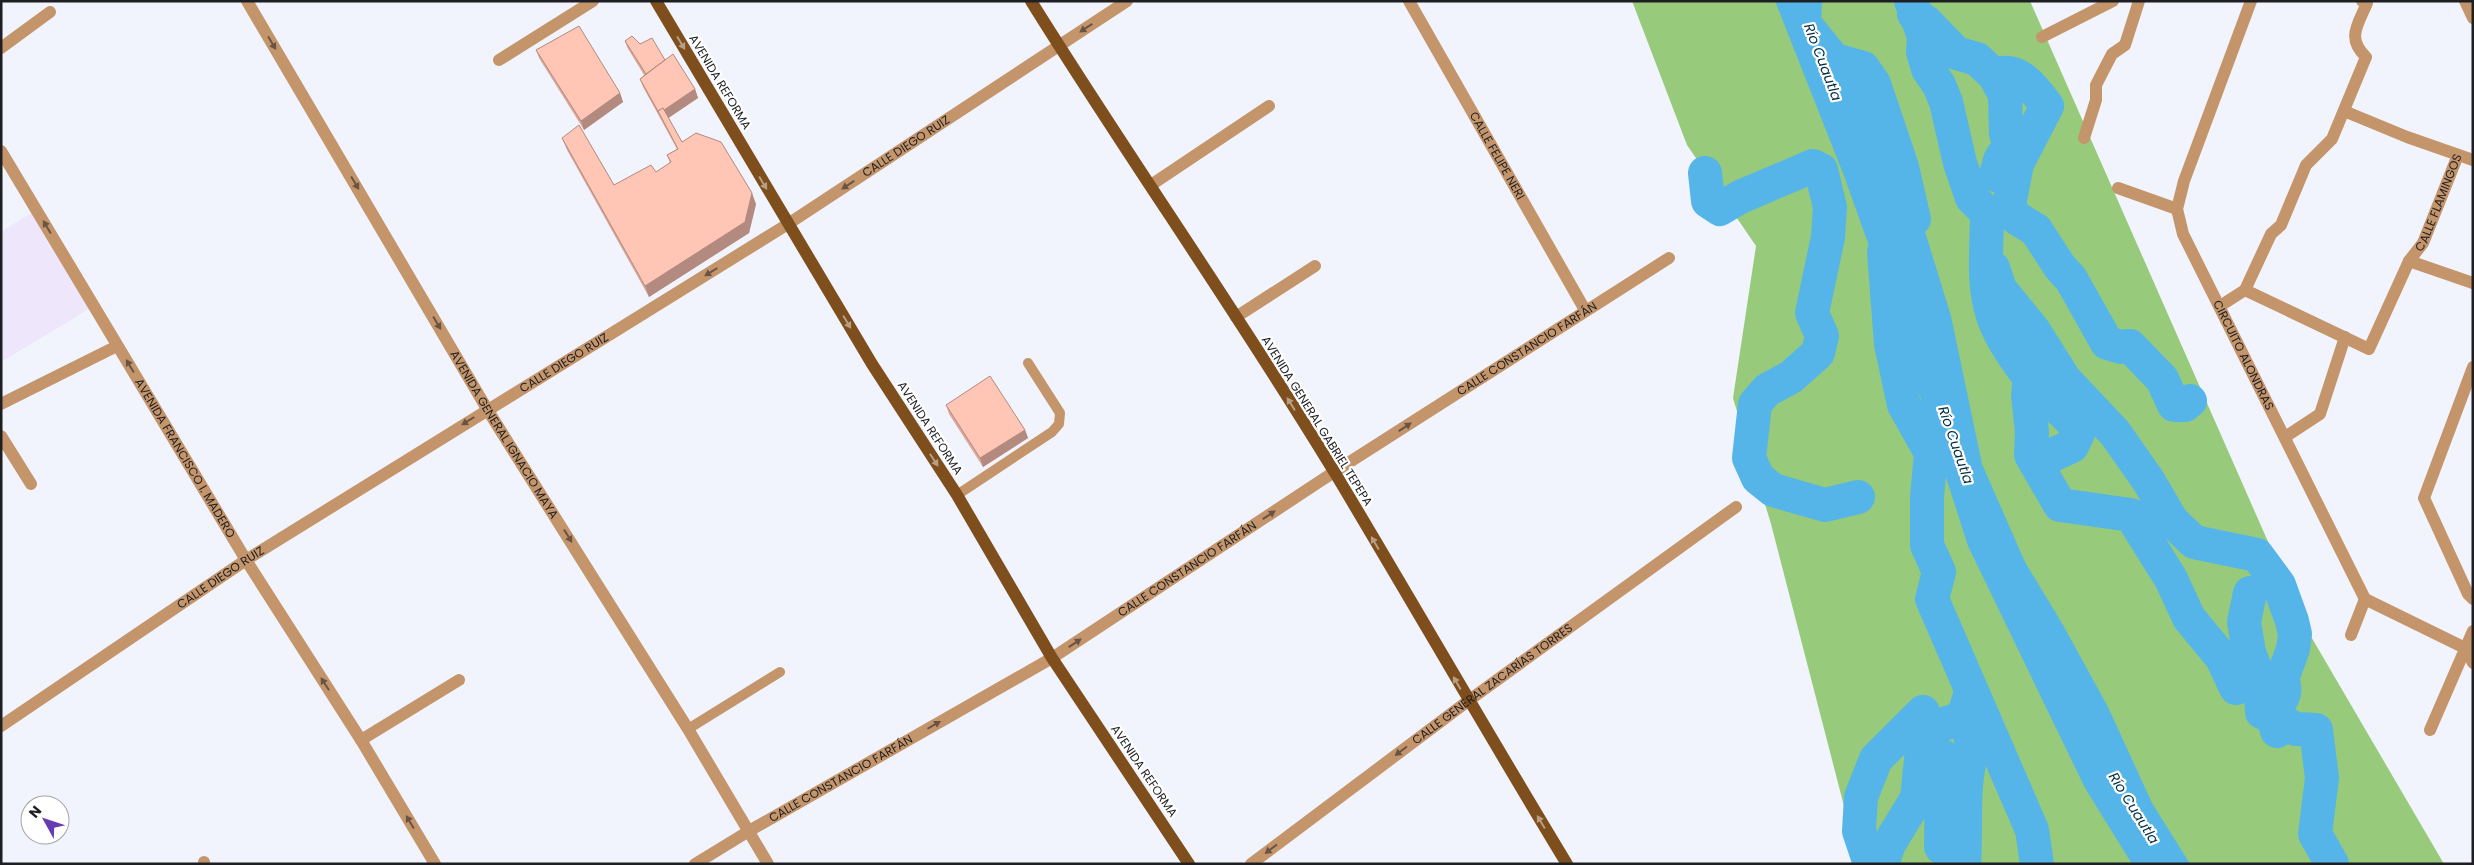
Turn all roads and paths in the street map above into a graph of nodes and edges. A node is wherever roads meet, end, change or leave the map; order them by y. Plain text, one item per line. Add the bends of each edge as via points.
1 (247, 1) edge
2 (593, 1) edge
3 (656, 1) edge
4 (1031, 1) edge
5 (1127, 1) edge
6 (1409, 1) edge
7 (2112, 1) edge
8 (2139, 1) edge
9 (2251, 1) edge
10 (2362, 1) edge
11 (2466, 1) edge
12 (50, 12) dead end
13 (2473, 18) edge
14 (2042, 37) dead end
15 (1059, 46) junction
16 (1, 48) edge
17 (499, 60) dead end
18 (1269, 106) dead end
19 (2344, 111) junction
20 (2084, 138) dead end
21 (1, 151) edge
22 (2458, 155) junction
23 (2473, 160) edge
24 (1151, 185) junction
25 (2118, 188) dead end
26 (2177, 209) junction
27 (788, 224) junction
28 (1669, 258) dead end
29 (2409, 261) junction
30 (1315, 266) dead end
31 (2473, 283) edge
32 (2245, 290) junction
33 (2220, 306) junction
34 (1585, 310) junction
35 (1236, 317) junction
36 (2345, 337) junction
37 (118, 346) junction
38 (1028, 363) dead end
39 (2473, 367) edge
40 (1, 404) edge
41 (488, 409) junction
42 (1, 436) edge
43 (2285, 437) junction
44 (1334, 472) junction
45 (31, 484) dead end
46 (957, 495) junction
47 (1736, 507) dead end
48 (246, 560) junction
49 (2365, 599) junction
50 (2473, 599) edge
51 (2473, 631) edge
52 (2352, 635) dead end
53 (2465, 648) junction
54 (1052, 658) junction
55 (2473, 663) edge
56 (780, 672) dead end
57 (459, 680) dead end
58 (1468, 701) junction
59 (1, 726) edge
60 (688, 729) junction
61 (2430, 730) dead end
62 (361, 740) junction
63 (749, 831) junction
64 (435, 864) edge
65 (696, 864) edge
66 (768, 864) edge
67 (1189, 864) edge
68 (1251, 864) edge
69 (1567, 864) edge

1 -> 41 street, AVENIDA GENERAL IGNACIO MAYA
2 - 17 street
3 -> 27 main road, AVENIDA REFORMA
4 - 15 main road, AVENIDA GENERAL GABRIEL TEPEPA
5 -> 15 street, CALLE DIEGO RUIZ
6 - 34 street, CALLE FELIPE NERI
7 - 14 street
8 - 20 street via 2125,45 2112,54 2096,85 2096,100
9 - 26 street, CIRCUITO ALONDRAS via 2184,181
10 - 19 street via 2367,3 2354,34 2356,48 2366,57
11 - 13 street
12 - 16 street
15 - 24 main road, AVENIDA GENERAL GABRIEL TEPEPA
15 -> 27 street, CALLE DIEGO RUIZ
18 - 24 street
19 - 22 street
19 - 32 street via 2332,138 2306,165 2281,225 2271,234
37 -> 21 street, AVENIDA FRANCISCO I. MADERO
22 - 23 street, CALLE FLAMINGOS
22 - 29 street, CALLE FLAMINGOS via 2423,243
24 - 35 main road, AVENIDA GENERAL GABRIEL TEPEPA
25 - 26 street
26 - 33 street, CIRCUITO ALONDRAS via 2183,234
27 -> 41 street, CALLE DIEGO RUIZ
27 -> 46 main road, AVENIDA REFORMA via 872,364
28 - 34 street, CALLE CONSTANCIO FARFÁN
29 - 31 street
29 - 36 street, CALLE FLAMINGOS via 2369,348
30 - 35 street
32 - 33 street
32 - 36 street
33 - 43 street, CIRCUITO ALONDRAS
44 -> 34 street, CALLE CONSTANCIO FARFÁN
44 -> 35 main road, AVENIDA GENERAL GABRIEL TEPEPA
36 - 43 street via 2320,414
37 - 40 street
48 -> 37 street, AVENIDA FRANCISCO I. MADERO
38 - 46 lane via 1060,413 1059,424 1052,432
39 - 50 street via 2424,498
41 -> 48 street, CALLE DIEGO RUIZ
41 -> 60 street, AVENIDA GENERAL IGNACIO MAYA
42 - 45 street
43 - 49 street, CIRCUITO ALONDRAS
54 -> 44 street, CALLE CONSTANCIO FARFÁN
58 -> 44 main road, AVENIDA GENERAL GABRIEL TEPEPA
46 - 54 main road, AVENIDA REFORMA
47 - 58 street, CALLE GENERAL ZACARÍAS TORRES
48 - 59 street, CALLE DIEGO RUIZ
62 -> 48 street, AVENIDA FRANCISCO I. MADERO
49 - 52 street
49 - 53 street
51 - 53 street
53 - 55 street
53 - 61 street
63 -> 54 street, CALLE CONSTANCIO FARFÁN
54 - 67 main road, AVENIDA REFORMA
56 - 60 lane
57 - 62 street
58 -> 68 street, CALLE GENERAL ZACARÍAS TORRES
69 -> 58 main road, AVENIDA GENERAL GABRIEL TEPEPA
60 - 63 street, AVENIDA GENERAL IGNACIO MAYA
64 -> 62 street, AVENIDA FRANCISCO I. MADERO
63 - 65 street, CALLE CONSTANCIO FARFÁN
63 - 66 street, AVENIDA GENERAL IGNACIO MAYA

